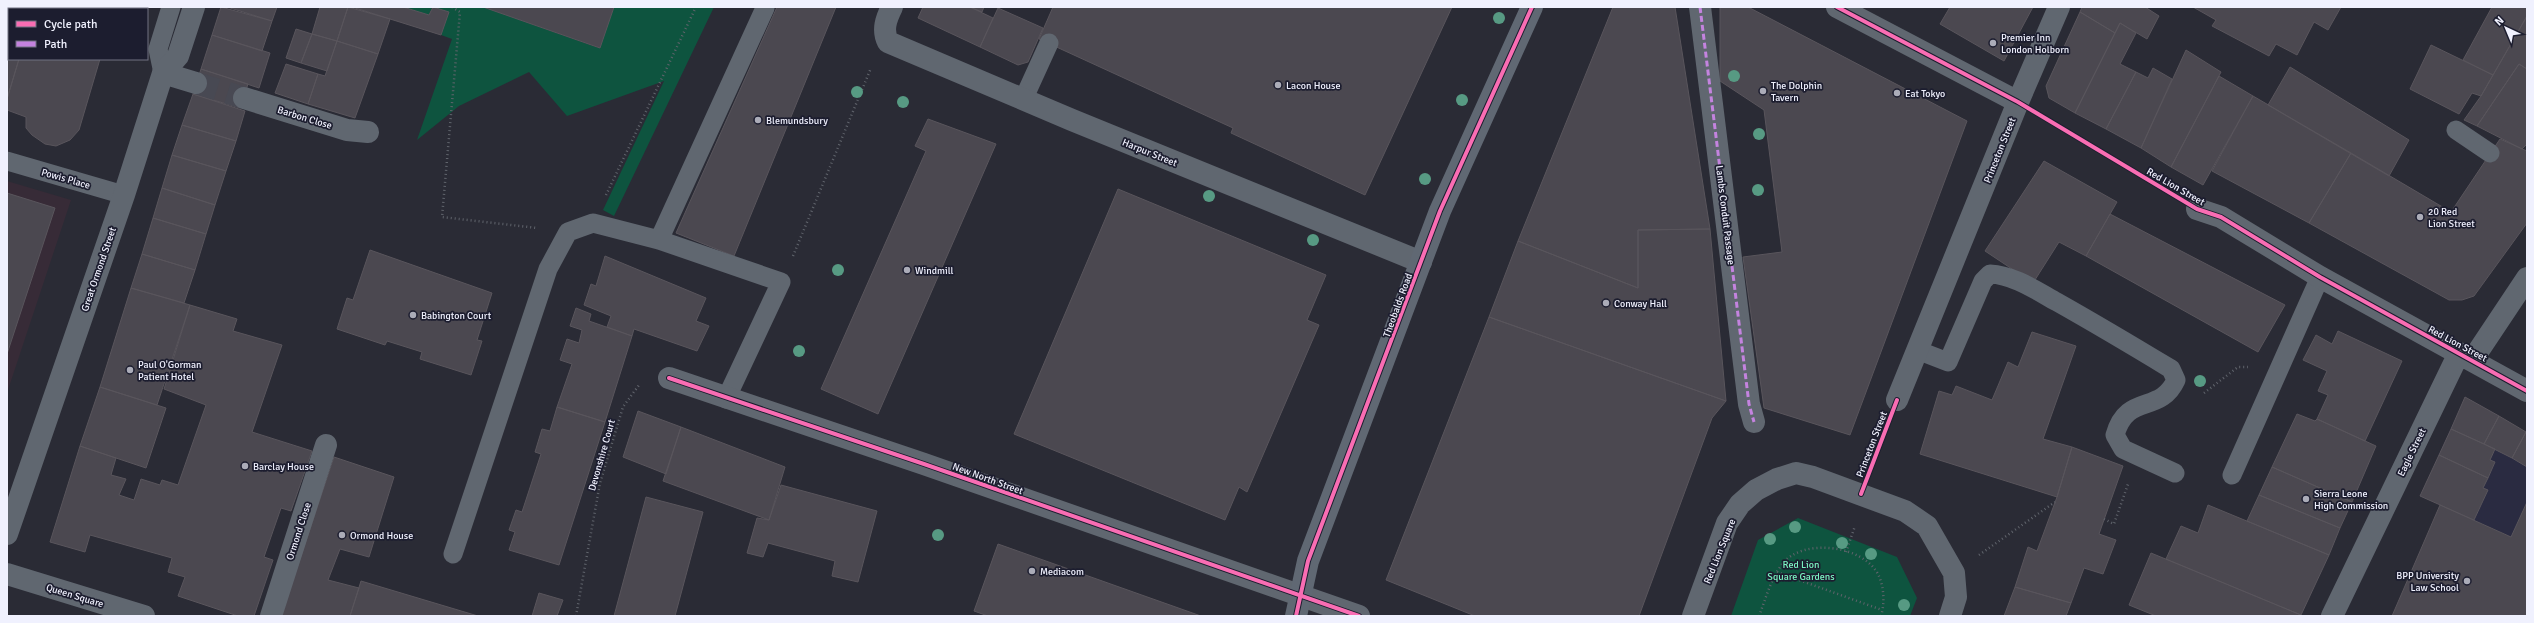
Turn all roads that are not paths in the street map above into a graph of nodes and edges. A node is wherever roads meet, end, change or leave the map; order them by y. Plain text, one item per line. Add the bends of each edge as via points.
1 (171, 7) edge
2 (194, 7) edge
3 (892, 7) edge
4 (1532, 7) edge
5 (1700, 7) edge
6 (1837, 7) edge
7 (2059, 7) edge
8 (765, 8) dead end
9 (1049, 43) dead end
10 (163, 73) junction
11 (196, 83) tunnel mouth
12 (244, 98) tunnel mouth
13 (1023, 100) junction
14 (2018, 102) junction
15 (2456, 130) dead end
16 (368, 132) dead end
17 (2490, 153) dead end
18 (7, 161) edge
19 (124, 195) junction
20 (2197, 209) dead end
21 (659, 240) junction
22 (1421, 262) junction
23 (2320, 277) junction
24 (2527, 278) edge
25 (1918, 350) junction
26 (2466, 356) junction
27 (669, 378) road end
28 (2527, 391) edge
29 (726, 399) junction
30 (1897, 400) dead end
31 (1754, 422) dead end
32 (326, 445) dead end
33 (2175, 473) dead end
34 (2232, 475) dead end
35 (7, 534) edge
36 (453, 554) dead end
37 (7, 574) edge
38 (1298, 607) edge
39 (144, 616) edge
40 (271, 616) edge
41 (1359, 616) edge
42 (1693, 616) edge
43 (1950, 616) edge
44 (2332, 616) edge

1 - 10 lane via 158,49
2 - 10 street, Great Ormond Street via 178,56
3 - 13 street, Harpur Street via 885,24 888,42
4 - 22 main road, Theobalds Road via 1440,211
5 - 31 street, Lambs Conduit Passage via 1748,397
6 - 14 street
7 - 14 street, Princeton Street
8 - 21 lane
9 - 13 lane
10 - 11 street
10 - 19 street, Great Ormond Street
12 - 16 street, Barbon Close via 347,130
13 - 22 street, Harpur Street
14 - 25 street, Princeton Street
15 - 17 lane
18 - 19 lane, Powis Place
19 - 35 street, Great Ormond Street
20 - 23 street, Red Lion Street via 2221,217
21 - 29 lane via 781,282
21 - 36 lane via 593,223 568,232 548,269
22 - 38 main road, Theobalds Road via 1308,561
23 - 26 street, Red Lion Street
23 - 34 lane
24 - 26 street, Eagle Street
25 - 30 street, Princeton Street
25 - 33 lane via 1948,362 1982,281 1990,274 2001,275 2030,287 2171,369 2176,380 2172,390 2160,400 2133,407 2119,422 2115,436 2123,449
26 - 28 street, Red Lion Street
26 - 44 street, Eagle Street
27 - 29 street, New North Street
29 - 38 street, New North Street via 924,464
32 - 40 street, Ormond Close
37 - 39 street, Queen Square
38 - 41 street, New North Street
42 - 43 street, Red Lion Square via 1727,524 1740,504 1756,490 1796,473 1866,496 1915,516 1927,526 1954,573 1956,597

